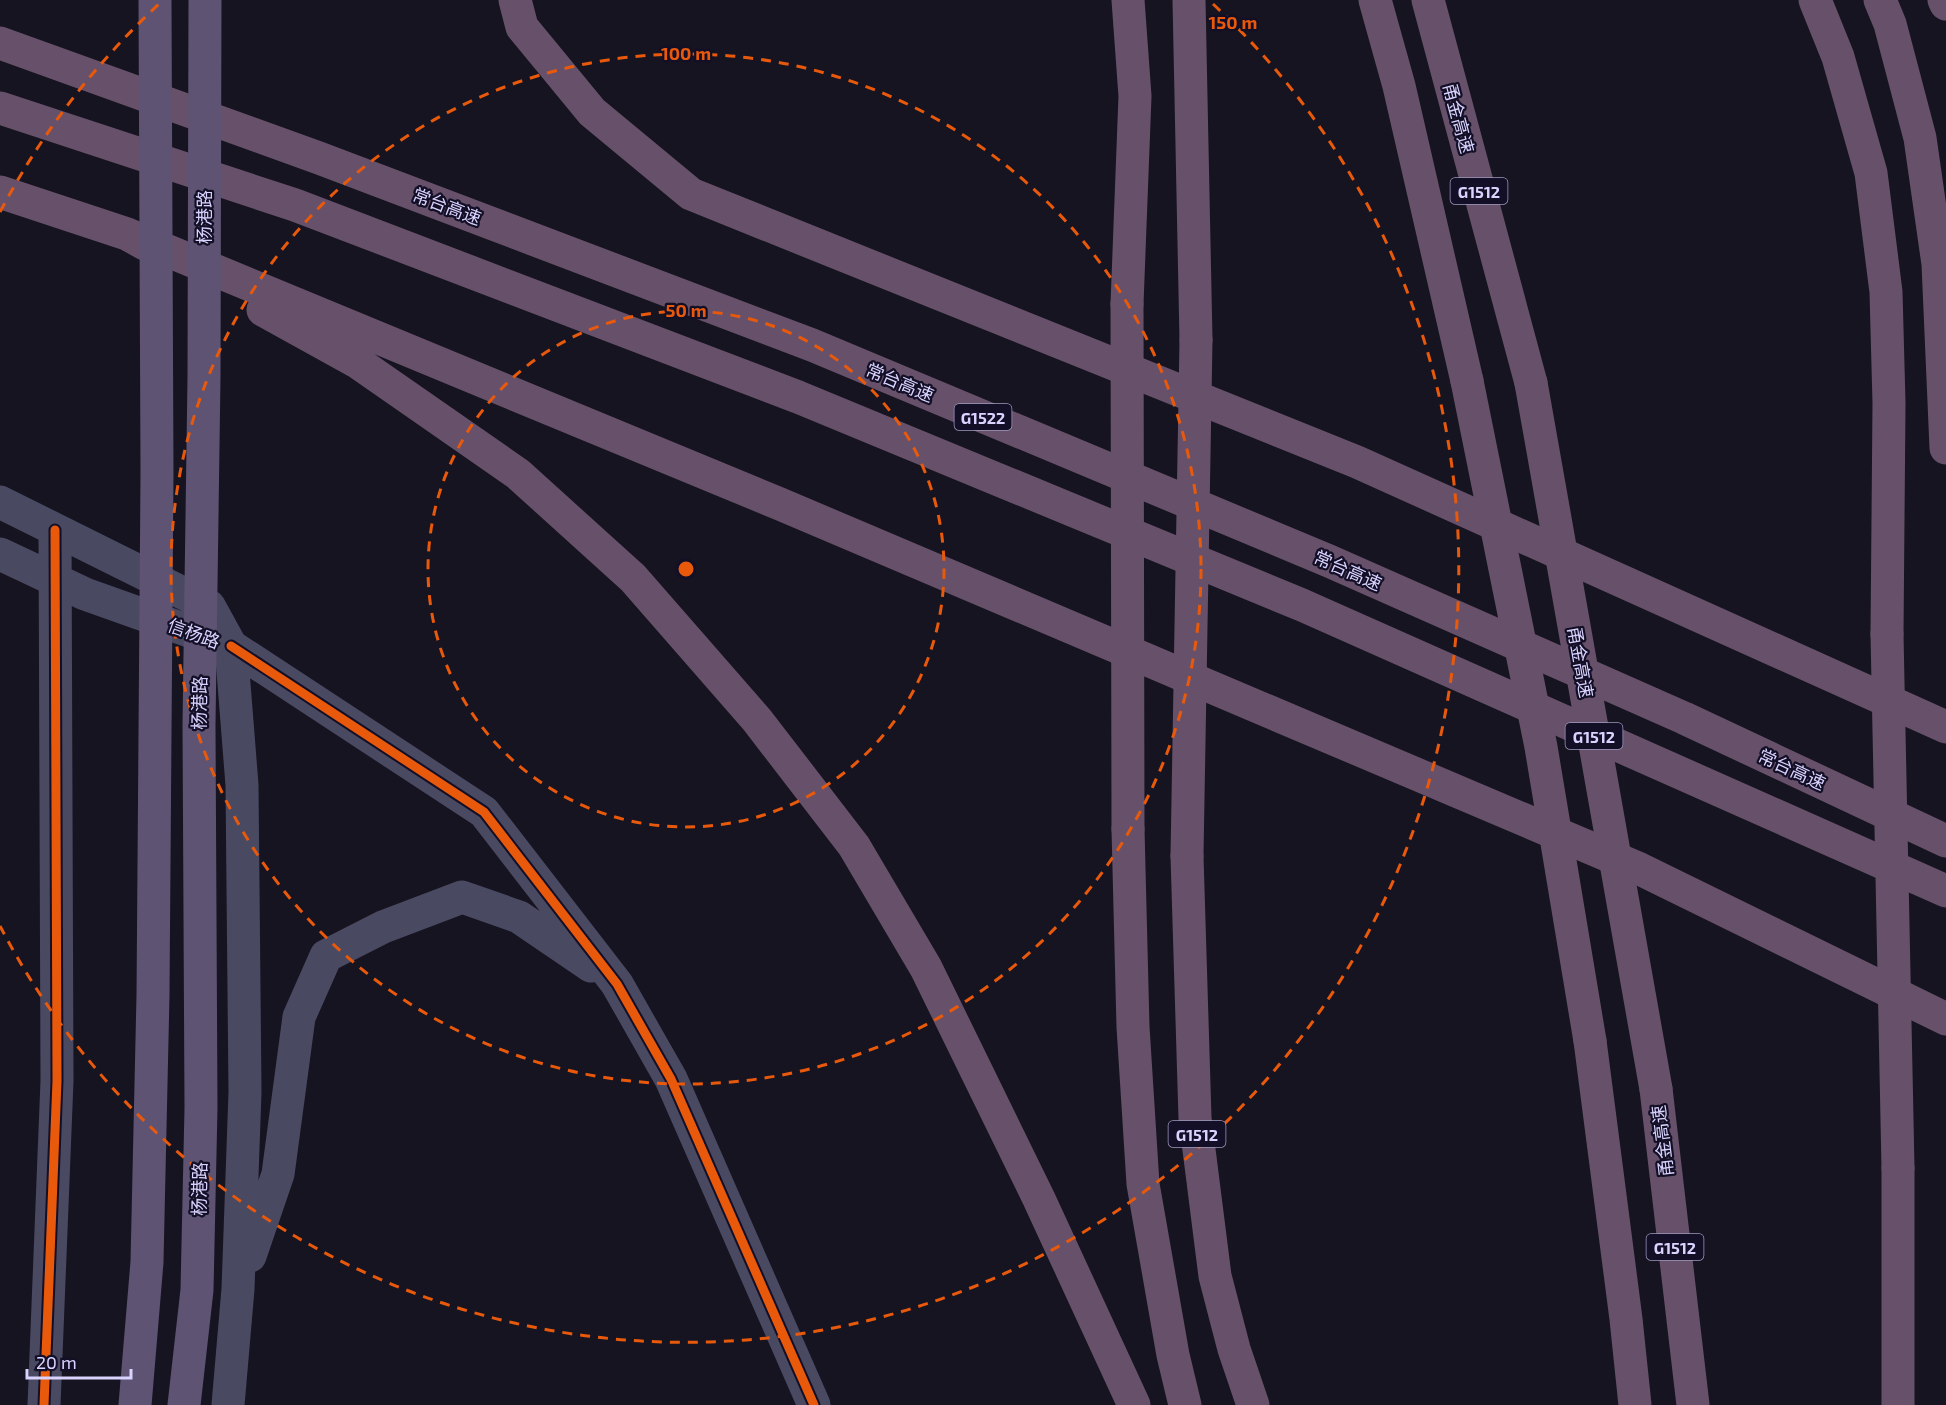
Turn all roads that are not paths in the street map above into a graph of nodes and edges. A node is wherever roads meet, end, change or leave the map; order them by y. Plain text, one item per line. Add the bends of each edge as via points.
1 (155, 0) edge
2 (205, 0) edge
3 (515, 0) edge
4 (1128, 0) edge
5 (1189, 0) edge
6 (1375, 0) edge
7 (1428, 0) edge
8 (1815, 0) edge
9 (1880, 0) edge
10 (0, 43) edge
11 (0, 108) edge
12 (0, 192) edge
13 (127, 234) junction
14 (1946, 448) edge
15 (0, 502) edge
16 (55, 530) junction
17 (0, 554) edge
18 (56, 580) junction
19 (231, 646) junction
20 (1946, 728) edge
21 (1946, 841) edge
22 (1946, 891) edge
23 (617, 984) junction
24 (1946, 1019) edge
25 (238, 1289) junction
26 (44, 1405) edge
27 (135, 1405) edge
28 (184, 1405) edge
29 (228, 1405) edge
30 (814, 1405) edge
31 (1134, 1405) edge
32 (1185, 1405) edge
33 (1253, 1405) edge
34 (1635, 1405) edge
35 (1693, 1405) edge
36 (1898, 1405) edge

1 - 27 main road, bridge via 153,995 147,1262
2 - 28 main road, 杨港路, bridge via 199,725 201,1108 197,1290
3 - 20 highway via 522,27 592,112 691,194 1357,462
4 - 32 highway, bridge via 1135,96 1127,304 1128,829 1133,1027 1143,1184
5 - 33 highway, G1512, bridge via 1196,340 1187,856 1195,1118 1215,1276
6 - 34 highway, G1512, bridge via 1399,86 1467,381 1541,747 1590,1041
7 - 35 highway, 甬金高速 / G1512, bridge via 1532,383 1656,1089
8 - 36 highway, bridge via 1838,57 1871,173 1886,292
9 - 14 highway via 1920,138 1938,264
10 - 21 highway, 常台高速 / G1522 via 319,158 812,345 1329,561 1684,718
11 - 22 highway via 295,205 798,397 1302,605
12 - 13 highway
13 - 24 highway via 780,504 1640,869
13 - 31 highway via 357,362 518,474 633,578 757,720 854,846 926,968
15 - 16 street, 信杨路
16 - 18 street
16 - 19 street, 信杨路 via 208,606
17 - 18 street, 信杨路
18 - 19 street, 信杨路
18 - 26 street via 57,1081
19 - 23 street via 484,813
19 - 25 street via 243,820 245,1092
23 - 25 street via 519,917 462,897 383,927 326,956 299,1017 278,1174
23 - 30 street via 671,1079
25 - 29 street

